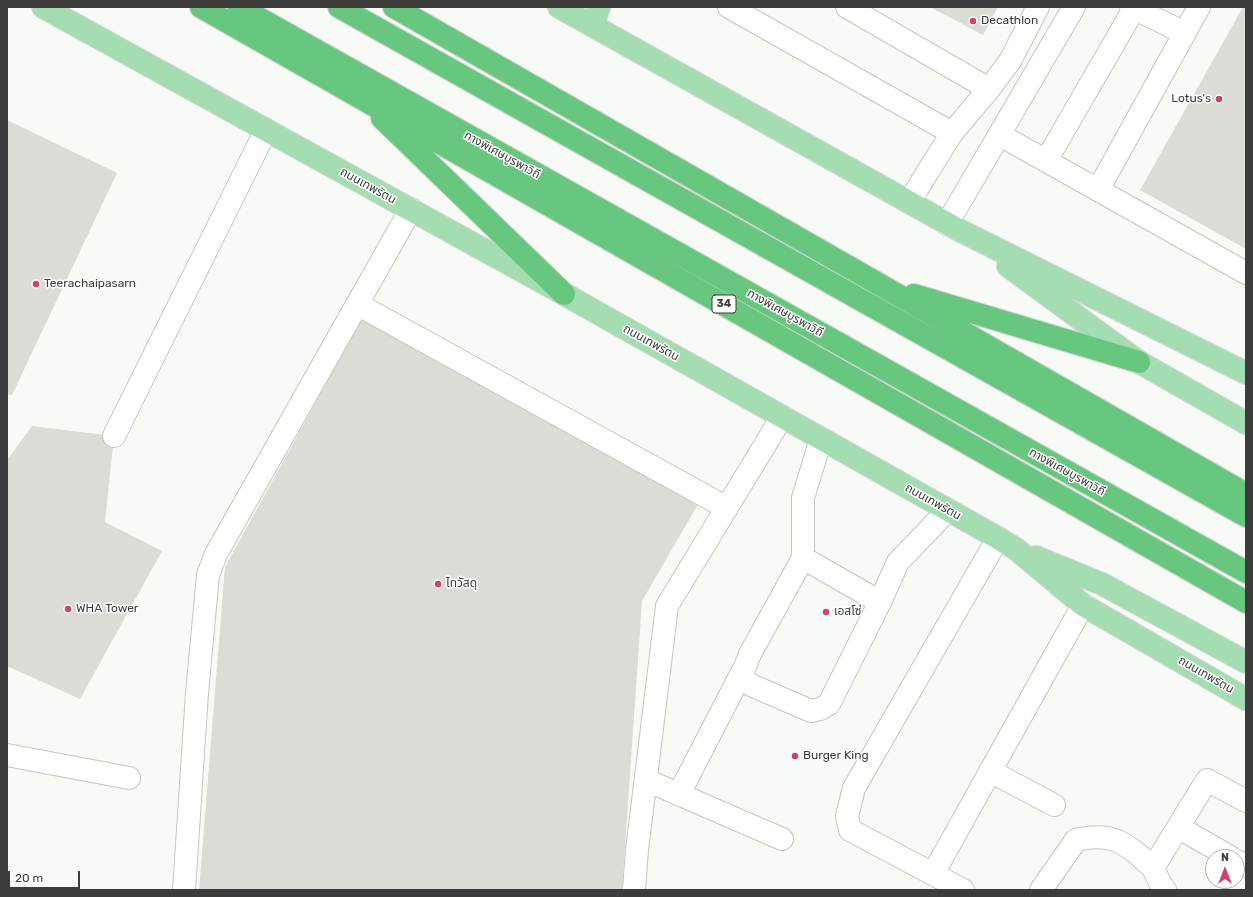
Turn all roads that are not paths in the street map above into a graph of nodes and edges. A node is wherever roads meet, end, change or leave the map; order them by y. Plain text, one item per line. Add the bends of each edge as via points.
1 (43, 7) edge
2 (200, 7) edge
3 (239, 7) edge
4 (339, 7) edge
5 (394, 7) edge
6 (559, 7) edge
7 (729, 7) edge
8 (847, 7) edge
9 (1038, 7) edge
10 (1074, 7) edge
11 (1199, 7) edge
12 (1134, 8) edge
13 (596, 17) edge
14 (1185, 33) junction
15 (989, 89) junction
16 (358, 95) junction
17 (266, 130) junction
18 (952, 132) junction
19 (1000, 134) junction
20 (1046, 161) junction
21 (1098, 190) junction
22 (909, 202) junction
23 (411, 209) junction
24 (953, 227) junction
25 (1246, 273) edge
26 (878, 284) junction
27 (564, 294) junction
28 (357, 304) junction
29 (1139, 362) junction
30 (1246, 373) edge
31 (782, 417) junction
32 (1246, 423) edge
33 (114, 436) dead end
34 (822, 439) junction
35 (1246, 494) edge
36 (727, 508) junction
37 (948, 510) junction
38 (1246, 516) edge
39 (1007, 543) junction
40 (803, 558) junction
41 (1246, 572) edge
42 (880, 602) junction
43 (1246, 602) edge
44 (1083, 605) junction
45 (1246, 662) edge
46 (739, 678) junction
47 (1246, 699) edge
48 (7, 755) edge
49 (990, 771) junction
50 (129, 778) dead end
51 (646, 780) junction
52 (679, 794) junction
53 (1246, 801) edge
54 (1054, 805) dead end
55 (1178, 827) junction
56 (782, 839) dead end
57 (1216, 849) edge
58 (1153, 868) junction
59 (933, 874) junction
60 (184, 890) edge
61 (634, 890) edge
62 (963, 890) edge
63 (1041, 890) edge
64 (1165, 890) edge

1 - 17 main road, ถนนเทพรัตน
2 - 16 highway, 34
3 - 41 highway, ทางพิเศษบูรพาวิถี
4 - 38 highway
5 - 26 highway
6 - 13 main road
7 - 18 street
8 - 15 street
9 - 15 street via 1010,61
10 - 19 street
11 - 14 street
12 - 14 street
12 - 20 street
13 - 22 main road
14 - 21 street
15 - 18 street
16 - 27 highway
16 - 43 highway, 34
17 - 23 main road, ถนนเทพรัตน
17 - 33 street
18 - 22 street
19 - 20 street
19 - 24 street
20 - 21 street
21 - 25 street
22 - 24 main road
23 - 27 main road, ถนนเทพรัตน
23 - 28 street
24 - 29 main road
24 - 30 main road
26 - 29 highway
26 - 35 highway
27 - 31 main road, ถนนเทพรัตน
28 - 36 street
28 - 60 street via 216,554 208,575 197,693
29 - 32 main road
31 - 34 main road, ถนนเทพรัตน
31 - 36 street
34 - 37 main road, ถนนเทพรัตน
34 - 40 street via 803,498
36 - 51 street via 667,606
37 - 39 main road, ถนนเทพรัตน
37 - 42 street via 898,562
39 - 44 main road, ถนนเทพรัตน
39 - 45 main road via 1102,584
39 - 59 street via 854,788 847,816 850,830
40 - 42 street
40 - 46 street
42 - 46 street via 828,704 811,710
44 - 47 main road, ถนนเทพรัตน
44 - 49 street
46 - 52 street
48 - 50 street
49 - 54 street
49 - 59 street
51 - 52 street
51 - 61 street
52 - 56 street
53 - 55 street via 1207,780
55 - 57 street
55 - 58 street
58 - 63 street via 1131,847 1108,837 1088,837 1076,840
58 - 64 street
59 - 62 street

